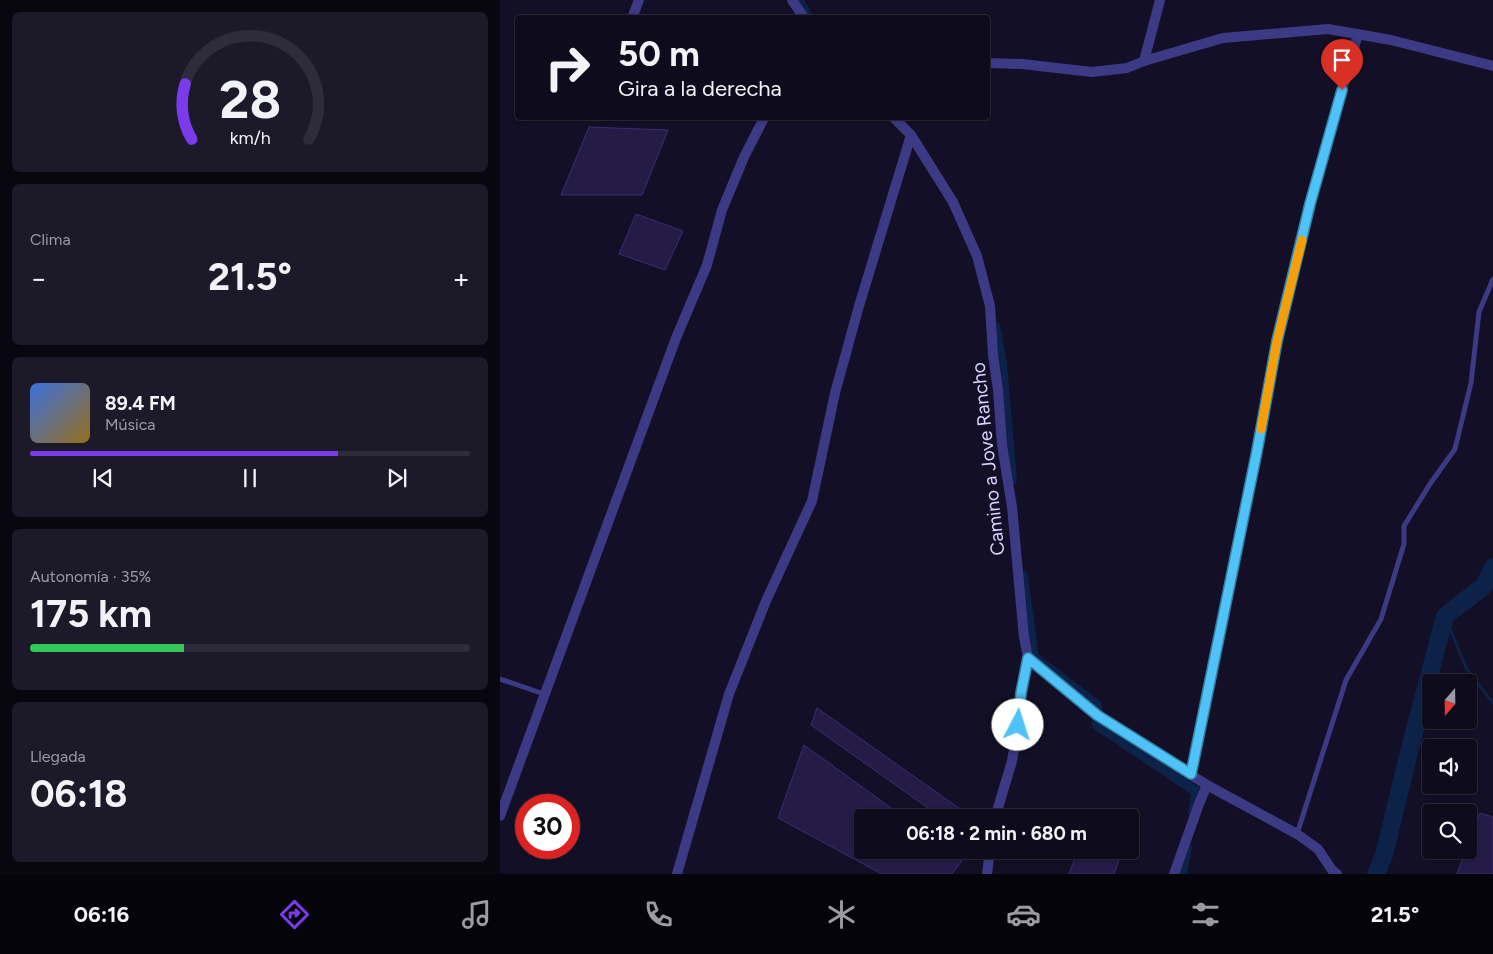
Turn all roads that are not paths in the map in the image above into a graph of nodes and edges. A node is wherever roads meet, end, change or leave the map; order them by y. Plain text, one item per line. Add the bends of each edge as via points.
1 (639, 0) edge
2 (792, 0) edge
3 (1160, 0) edge
4 (633, 15) edge
5 (802, 15) edge
6 (1358, 34) junction
7 (1144, 62) junction
8 (990, 63) edge
9 (1493, 66) edge
10 (763, 120) edge
11 (896, 120) edge
12 (911, 135) junction
13 (1493, 279) edge
14 (1028, 658) junction
15 (500, 678) edge
16 (544, 694) junction
17 (1191, 774) junction
18 (1207, 785) junction
19 (998, 809) edge
20 (500, 816) edge
21 (1297, 834) junction
22 (989, 859) edge
23 (677, 874) edge
24 (988, 874) edge
25 (1174, 874) edge
26 (1337, 874) edge

1 - 4 street
2 - 5 street
3 - 7 street
6 - 7 street via 1328,29 1223,38
6 - 9 street
6 - 17 street via 1310,204 1277,341
7 - 8 street via 1127,68 1092,72
10 - 16 street via 722,210 707,265 676,338
11 - 12 street, Camino a Jove Rancho
12 - 14 street, Camino a Jove Rancho via 954,202 977,256 990,306 1002,445
12 - 23 street via 835,394 812,501 766,601 729,694
13 - 21 lane via 1479,312 1471,383 1455,449 1404,526 1404,544 1381,619 1346,680
14 - 17 street via 1097,715
14 - 19 street, Camino a Jove Rancho via 1012,761
15 - 16 lane
16 - 20 street
17 - 18 street
18 - 21 street
18 - 25 street
21 - 26 street via 1318,849
22 - 24 street

